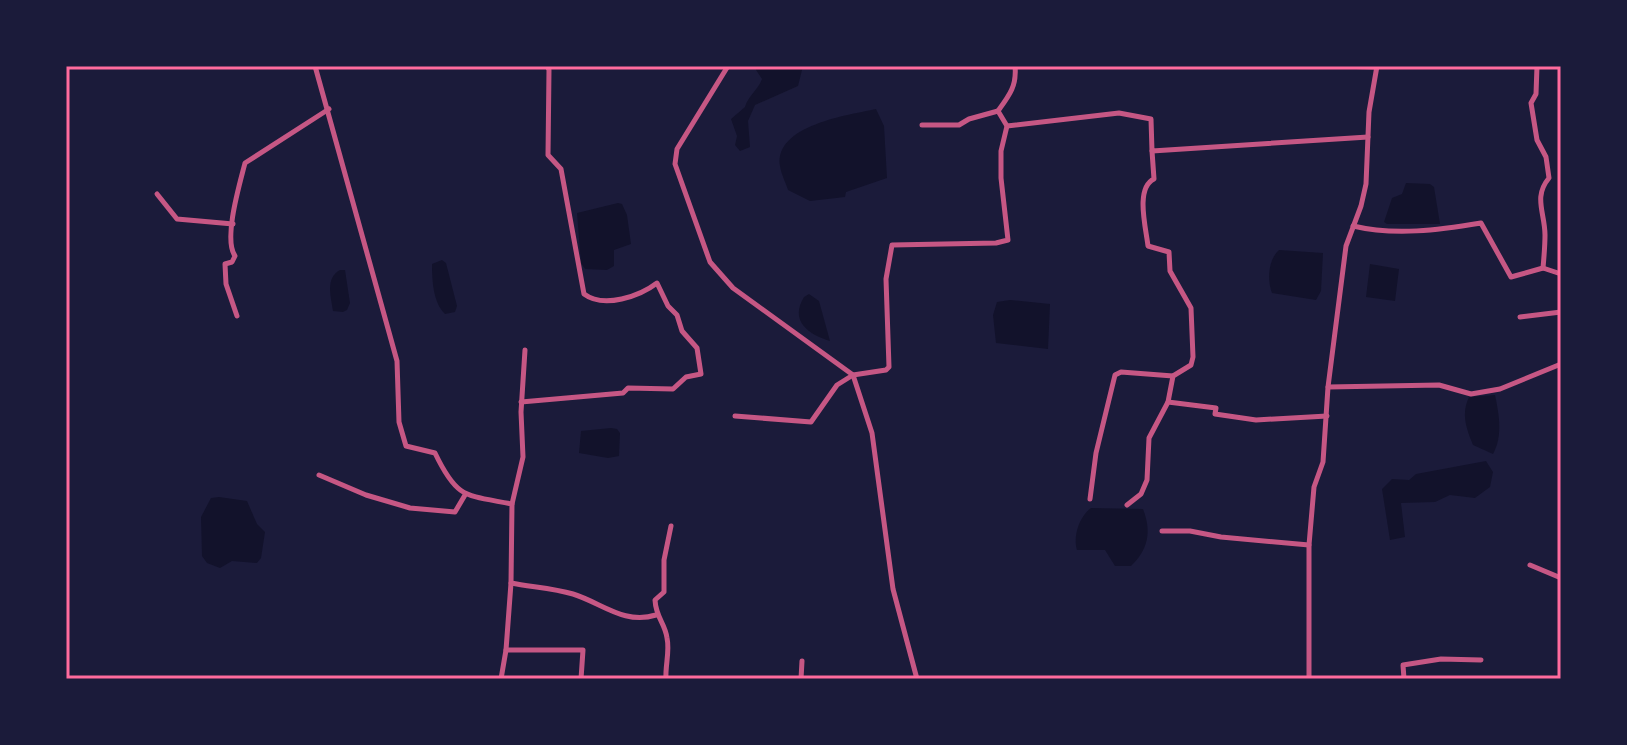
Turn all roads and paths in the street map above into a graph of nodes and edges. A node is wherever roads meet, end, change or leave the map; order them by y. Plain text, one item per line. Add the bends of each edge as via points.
1 (315, 66) edge
2 (547, 66) edge
3 (728, 66) edge
4 (1015, 66) edge
5 (1334, 66) edge
6 (1537, 66) edge
7 (1377, 67) edge
8 (329, 109) junction
9 (998, 111) junction
10 (922, 125) dead end
11 (1007, 126) junction
12 (1368, 137) junction
13 (1152, 151) junction
14 (157, 194) dead end
15 (233, 224) junction
16 (1353, 226) junction
17 (1543, 268) junction
18 (1561, 274) edge
19 (1561, 312) edge
20 (237, 316) dead end
21 (1520, 317) dead end
22 (525, 350) dead end
23 (1561, 364) edge
24 (853, 375) junction
25 (1173, 376) junction
26 (1328, 387) junction
27 (521, 402) junction
28 (1168, 402) junction
29 (735, 416) dead end
30 (1327, 416) junction
31 (319, 475) dead end
32 (465, 495) junction
33 (1090, 499) dead end
34 (512, 504) junction
35 (1127, 505) dead end
36 (671, 526) dead end
37 (1162, 531) dead end
38 (1309, 545) junction
39 (1530, 565) dead end
40 (1561, 578) edge
41 (511, 583) junction
42 (656, 615) junction
43 (506, 650) junction
44 (1481, 660) dead end
45 (802, 661) dead end
46 (501, 679) edge
47 (581, 679) edge
48 (666, 679) edge
49 (801, 679) edge
50 (917, 679) edge
51 (1309, 679) edge
52 (1404, 679) edge

1 - 8 street
2 - 27 street via 548,155 561,169 584,294 618,299 657,283 697,348 701,374 686,377 673,389 628,388 623,393
3 - 24 street via 677,149 675,164 710,262 733,288
4 - 9 street via 1013,91
5 - 7 street
6 - 17 street via 1531,103 1549,178 1539,202 1545,231
7 - 12 street
8 - 15 street via 245,163
8 - 32 street via 397,361 399,422 406,446 435,453
9 - 10 street via 959,125
9 - 11 street
11 - 13 street via 1119,113 1151,119
11 - 24 street via 1001,168 1008,240 892,245 886,279 889,367
12 - 13 street
12 - 16 street via 1366,184
13 - 25 street via 1154,179 1143,190 1148,246 1169,252 1170,271 1191,308 1191,365
14 - 15 street via 177,219
15 - 20 street via 230,249 235,256 225,264
16 - 17 street via 1397,231 1481,223 1511,277
16 - 26 street
17 - 18 street
19 - 21 street
22 - 27 street
23 - 26 street via 1500,389 1471,394 1439,385
24 - 29 street via 832,390 811,422
24 - 50 street via 872,433 893,589
25 - 28 street
25 - 33 street via 1115,375
26 - 30 street
27 - 34 street via 523,457
28 - 30 street via 1256,420
28 - 35 street via 1149,438 1147,480 1141,494
30 - 38 street
31 - 32 street via 410,508 455,512
32 - 34 street
34 - 41 street
36 - 42 street via 664,592 655,600
37 - 38 street
38 - 51 street
39 - 40 street
41 - 42 street via 568,593 618,615
41 - 43 street
42 - 48 street via 668,642
43 - 46 street
43 - 47 street via 583,650
44 - 52 street via 1403,665
45 - 49 street

